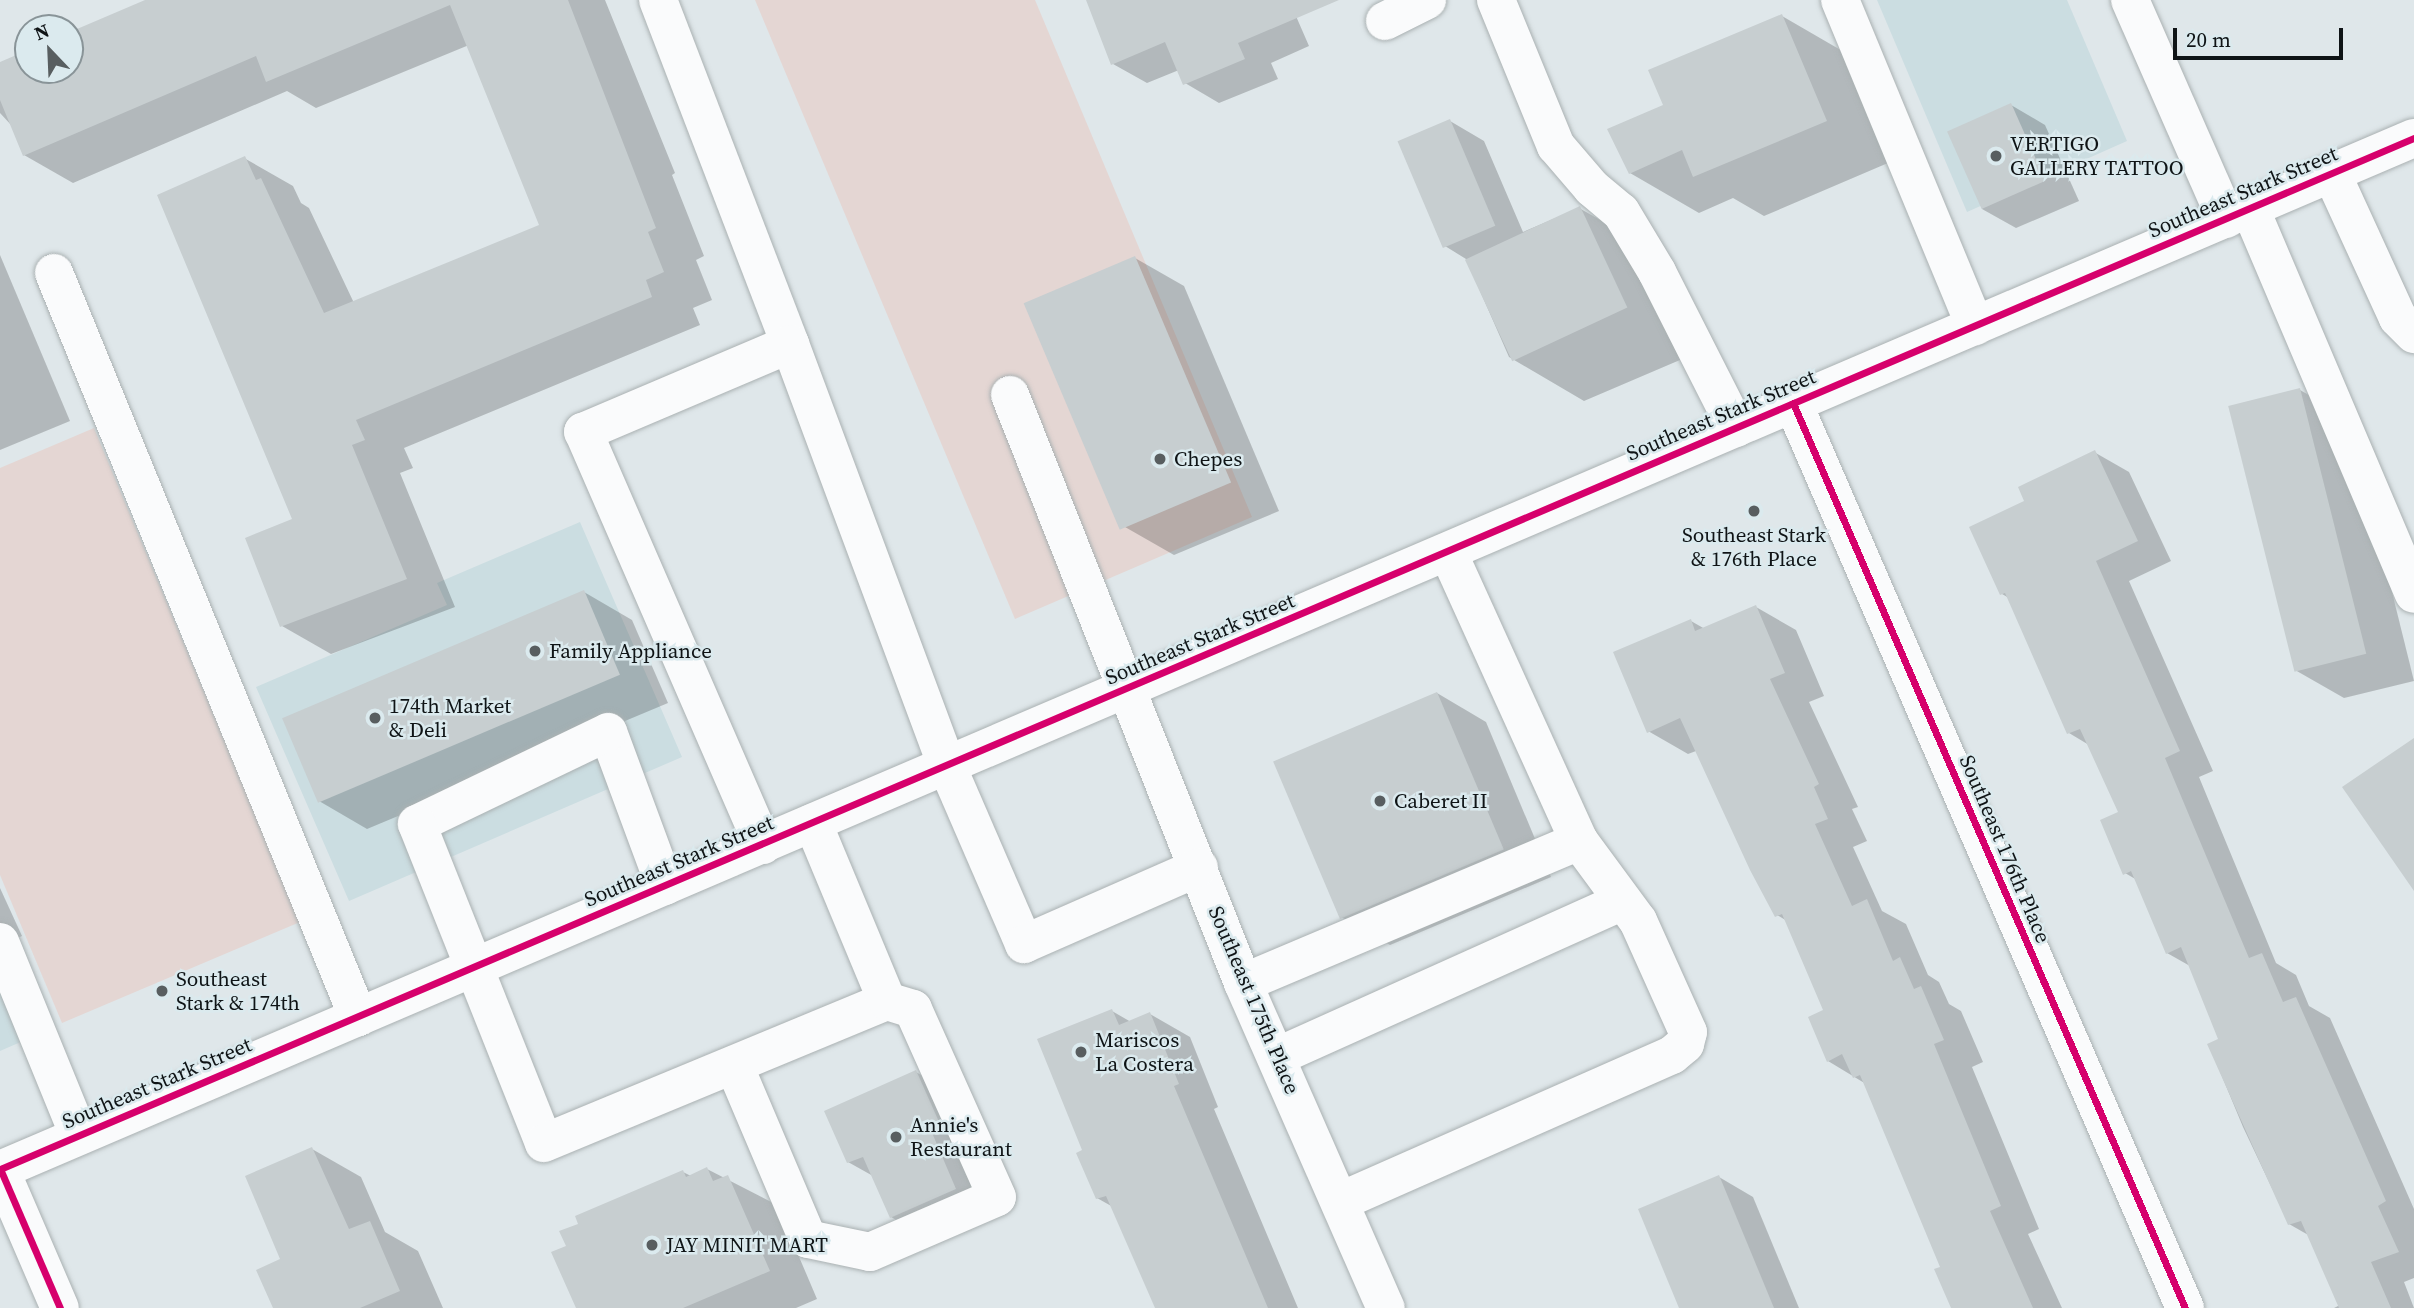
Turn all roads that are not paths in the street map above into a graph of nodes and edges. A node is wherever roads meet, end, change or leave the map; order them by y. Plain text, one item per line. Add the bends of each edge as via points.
1 (658, 0) edge
2 (1427, 0) edge
3 (1496, 0) edge
4 (1840, 0) edge
5 (2130, 0) edge
6 (1385, 21) dead end
7 (2414, 138) edge
8 (2332, 174) junction
9 (2238, 214) junction
10 (54, 273) dead end
11 (1975, 326) junction
12 (2414, 334) edge
13 (790, 345) junction
14 (1010, 395) dead end
15 (1793, 403) junction
16 (1736, 428) junction
17 (1448, 552) junction
18 (2414, 594) edge
19 (1125, 690) junction
20 (947, 766) junction
21 (813, 823) junction
22 (1579, 841) junction
23 (763, 845) junction
24 (1199, 867) junction
25 (665, 886) junction
26 (1623, 901) junction
27 (0, 942) edge
28 (474, 967) junction
29 (1243, 983) junction
30 (887, 1001) junction
31 (358, 1017) junction
32 (16, 1018) edge
33 (1276, 1057) junction
34 (734, 1065) junction
35 (79, 1136) junction
36 (0, 1170) edge
37 (1341, 1201) junction
38 (60, 1308) edge
39 (1386, 1308) edge
40 (2185, 1308) edge

1 - 13 main road
2 - 6 main road
3 - 16 main road via 1556,146 1592,188 1621,212 1657,271
4 - 11 main road
5 - 9 main road
7 - 8 main road, Southeast Stark Street
8 - 9 main road, Southeast Stark Street
8 - 12 main road via 2398,318
9 - 11 main road, Southeast Stark Street
9 - 18 main road
10 - 31 main road
11 - 15 main road, Southeast Stark Street
13 - 20 main road
13 - 23 main road via 583,432
14 - 19 main road, Southeast 175th Place
15 - 16 main road, Southeast Stark Street
15 - 40 main road, Southeast 176th Place
16 - 17 main road, Southeast Stark Street
17 - 19 main road, Southeast Stark Street
17 - 22 main road
19 - 20 main road, Southeast Stark Street
19 - 24 main road, Southeast 175th Place
20 - 21 main road, Southeast Stark Street
20 - 24 main road via 1024,944
21 - 23 main road, Southeast Stark Street
21 - 30 main road
22 - 26 main road
22 - 29 main road
23 - 25 main road, Southeast Stark Street
24 - 29 main road, Southeast 175th Place
25 - 28 main road, Southeast Stark Street
25 - 28 main road via 608,732 417,824
26 - 33 main road
26 - 37 main road via 1638,921 1688,1032 1685,1044 1672,1055
27 - 32 main road
28 - 31 main road, Southeast Stark Street
28 - 34 main road via 544,1143
29 - 33 main road, Southeast 175th Place
30 - 34 main road
30 - 34 main road via 913,1009 997,1197 870,1252 808,1239
31 - 35 main road, Southeast Stark Street
32 - 35 main road
33 - 37 main road, Southeast 175th Place
35 - 36 main road, Southeast Stark Street
36 - 38 main road
37 - 39 main road, Southeast 175th Place

